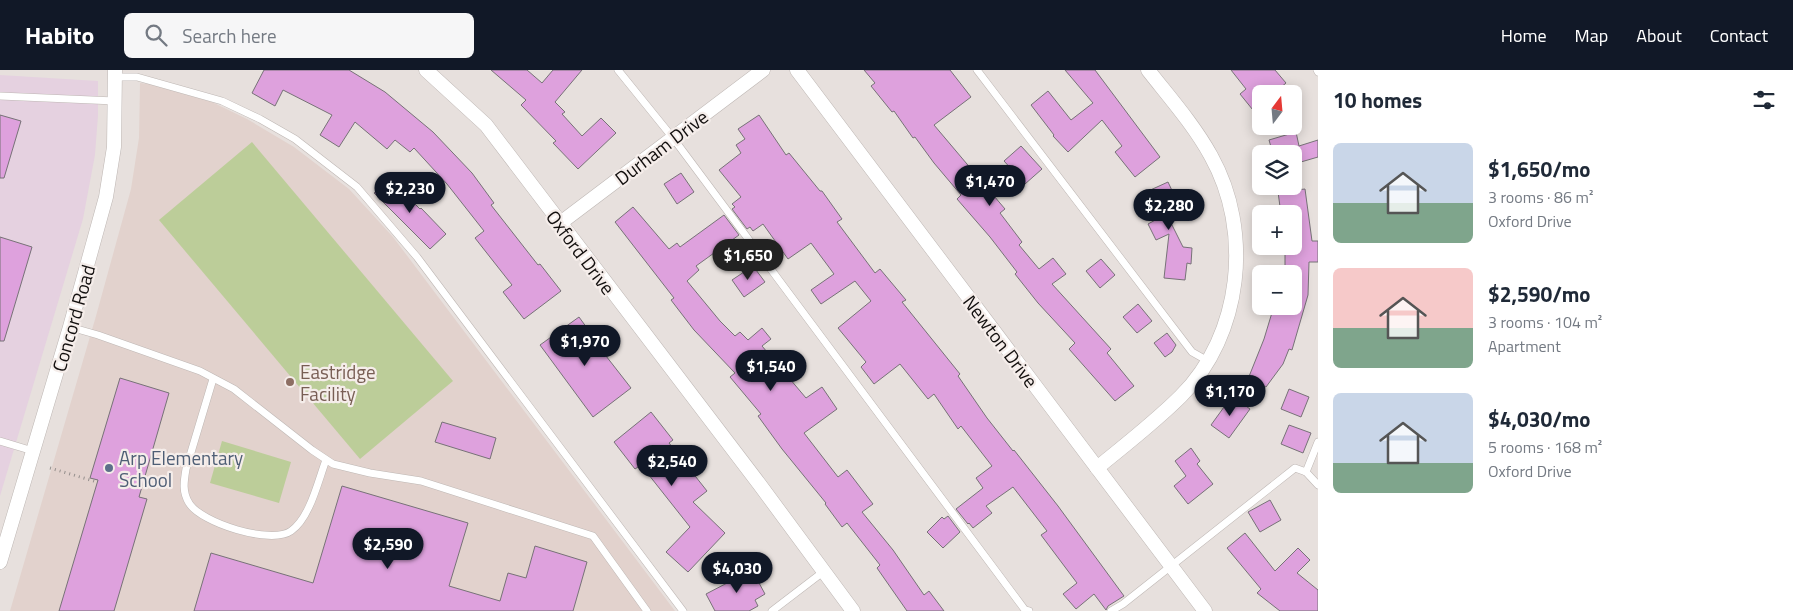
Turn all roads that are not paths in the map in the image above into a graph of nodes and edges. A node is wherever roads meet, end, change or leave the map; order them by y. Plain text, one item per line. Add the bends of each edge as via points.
1 (426, 70) edge
2 (618, 70) edge
3 (763, 70) edge
4 (797, 70) edge
5 (977, 70) edge
6 (1148, 70) edge
7 (115, 73) edge
8 (0, 96) edge
9 (116, 101) junction
10 (673, 138) junction
11 (559, 224) junction
12 (70, 328) junction
13 (1208, 361) junction
14 (213, 378) junction
15 (0, 441) edge
16 (1318, 442) edge
17 (33, 451) junction
18 (326, 460) junction
19 (1097, 468) junction
20 (1306, 472) junction
21 (1318, 486) edge
22 (0, 562) edge
23 (1171, 566) junction
24 (823, 572) junction
25 (647, 611) edge
26 (682, 611) edge
27 (772, 611) edge
28 (853, 611) edge
29 (1029, 611) edge
30 (1110, 611) edge
31 (1205, 611) edge

1 - 11 street, Oxford Drive via 486,125
2 - 10 lane
3 - 10 street, Durham Drive
4 - 19 street, Newton Drive
5 - 13 lane via 1192,352
6 - 13 street via 1191,124 1212,157 1234,224 1237,260 1234,295
7 - 9 street, Concord Road
7 - 26 lane via 222,101 295,139 358,187 418,257
8 - 9 lane
9 - 12 street, Concord Road via 114,147 106,197
10 - 11 street, Durham Drive
10 - 29 lane via 1025,610
11 - 24 street, Oxford Drive
12 - 14 lane
12 - 17 street, Concord Road
13 - 19 street via 1182,395
14 - 18 lane via 234,389
14 - 18 lane via 184,483 189,504 199,513 250,533 266,536 286,534 301,522
15 - 17 lane
16 - 20 lane
17 - 22 street, Concord Road
18 - 25 lane via 370,473 421,481 593,536
19 - 23 street, Newton Drive
20 - 21 lane
20 - 23 lane via 1295,468
23 - 30 lane
23 - 31 street, Newton Drive
24 - 27 lane
24 - 28 street, Oxford Drive

